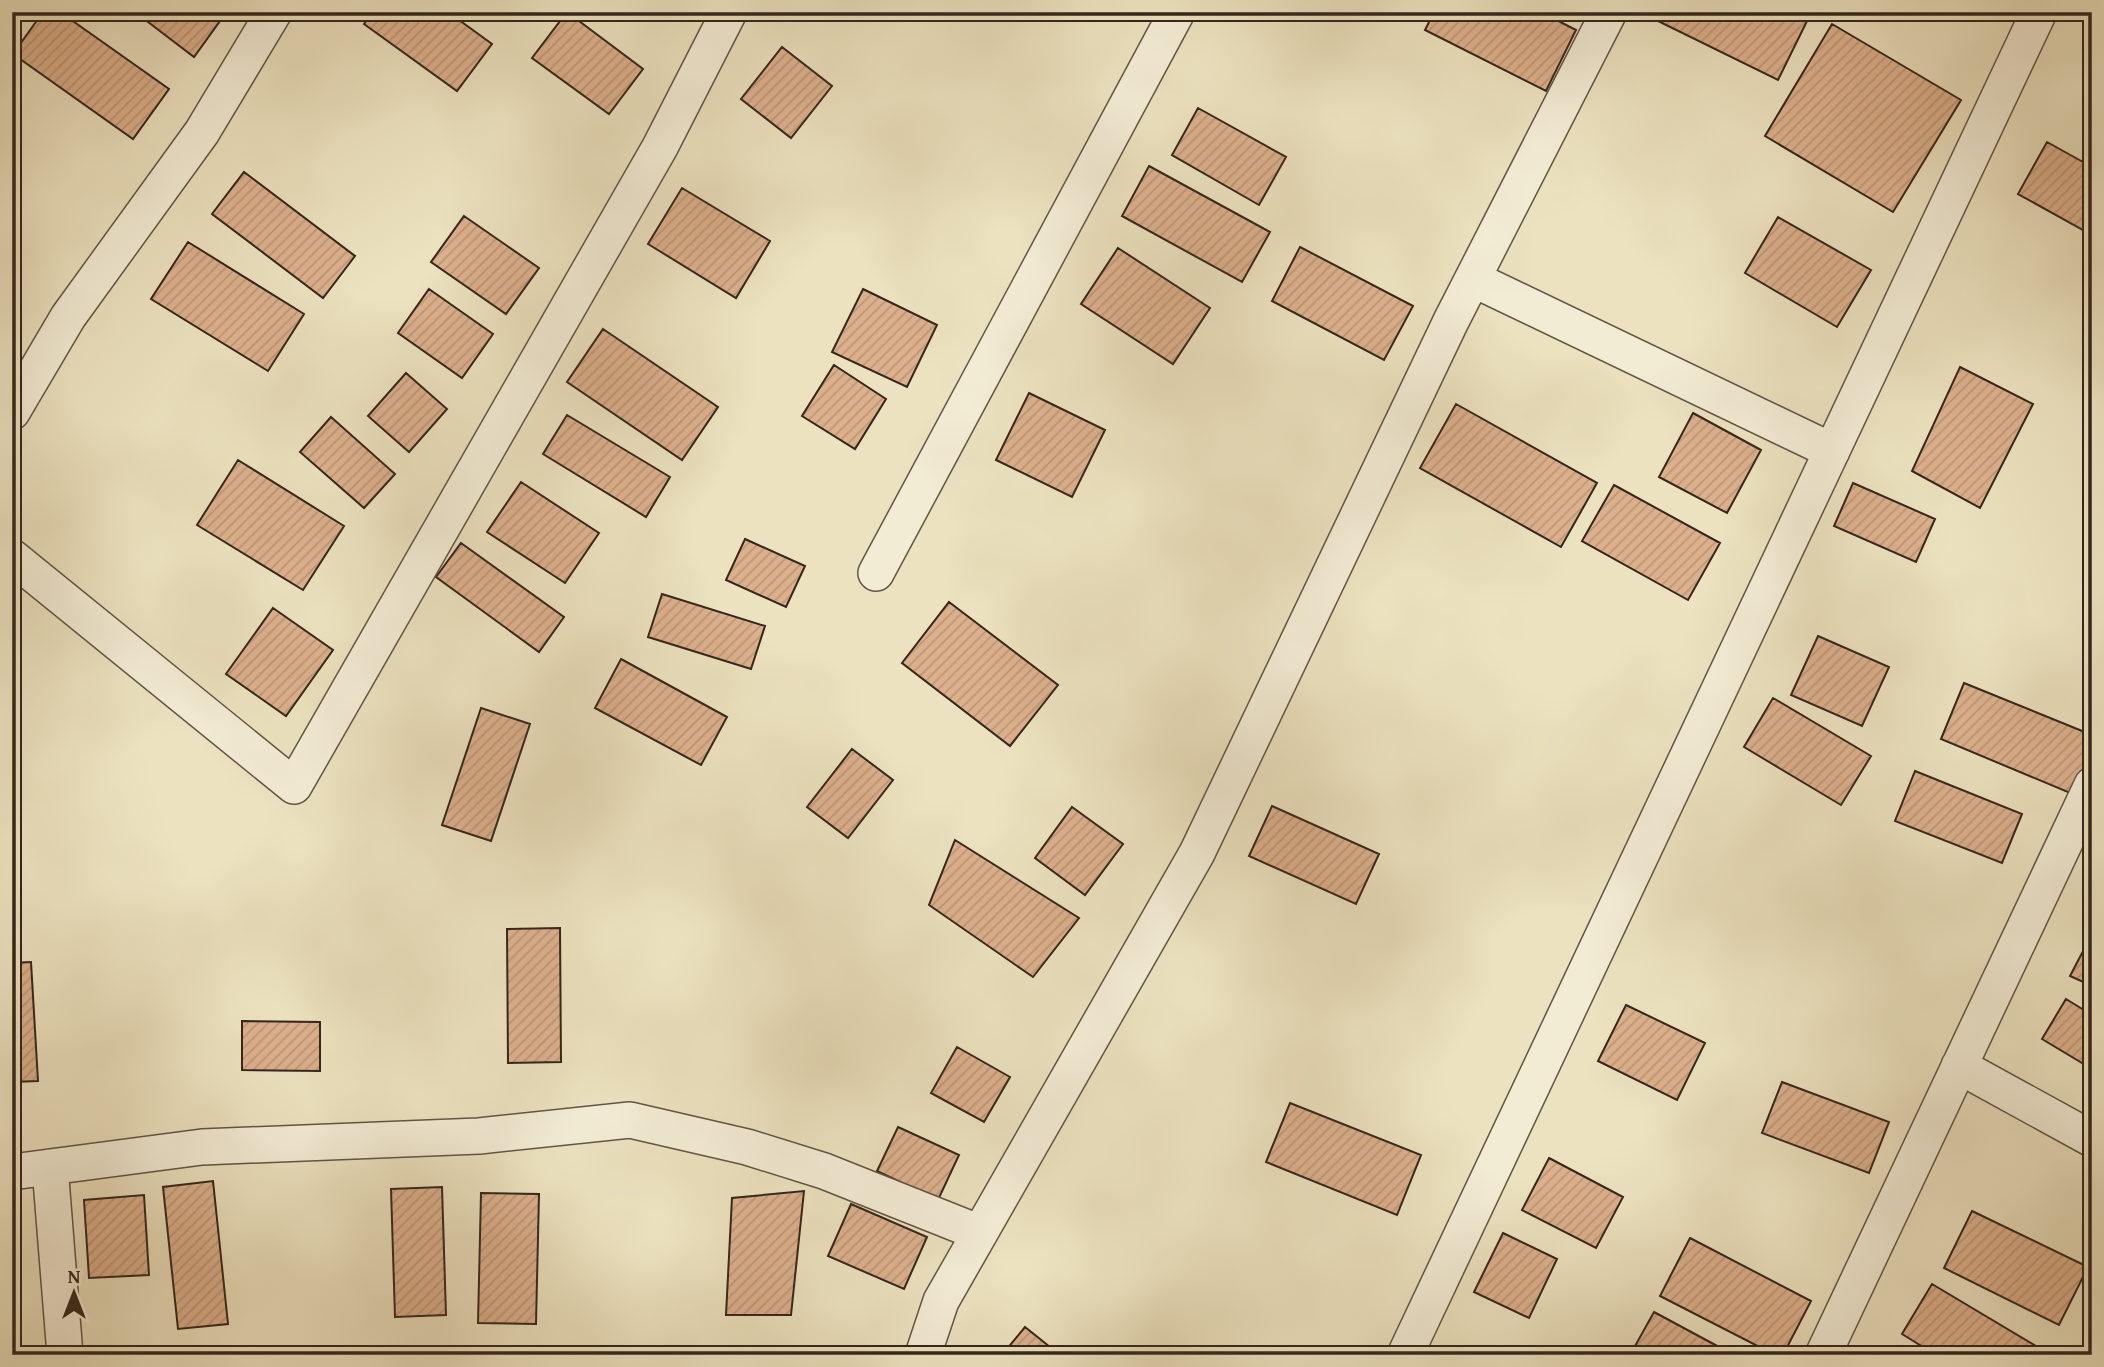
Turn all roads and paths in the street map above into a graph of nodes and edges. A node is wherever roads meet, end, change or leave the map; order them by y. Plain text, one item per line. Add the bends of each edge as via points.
1 (274, 12) edge
2 (729, 12) edge
3 (1177, 12) edge
4 (1609, 12) edge
5 (2039, 12) edge
6 (1473, 279) junction
7 (12, 412) edge
8 (1832, 451) junction
9 (12, 557) edge
10 (876, 573) dead end
11 (2092, 785) edge
12 (1959, 1066) junction
13 (2092, 1139) edge
14 (50, 1167) junction
15 (12, 1172) edge
16 (980, 1233) junction
17 (65, 1355) edge
18 (923, 1355) edge
19 (1405, 1355) edge
20 (1823, 1355) edge

1 - 7 street via 202,132 68,317
2 - 9 street via 660,147 294,786
3 - 10 street
4 - 6 street
5 - 8 street
6 - 8 street
6 - 16 street via 1197,853
8 - 19 street
11 - 12 street
12 - 13 street
12 - 20 street
14 - 15 street
14 - 16 street via 202,1147 479,1136 630,1120 747,1147 824,1171
14 - 17 street
16 - 18 street via 941,1301

